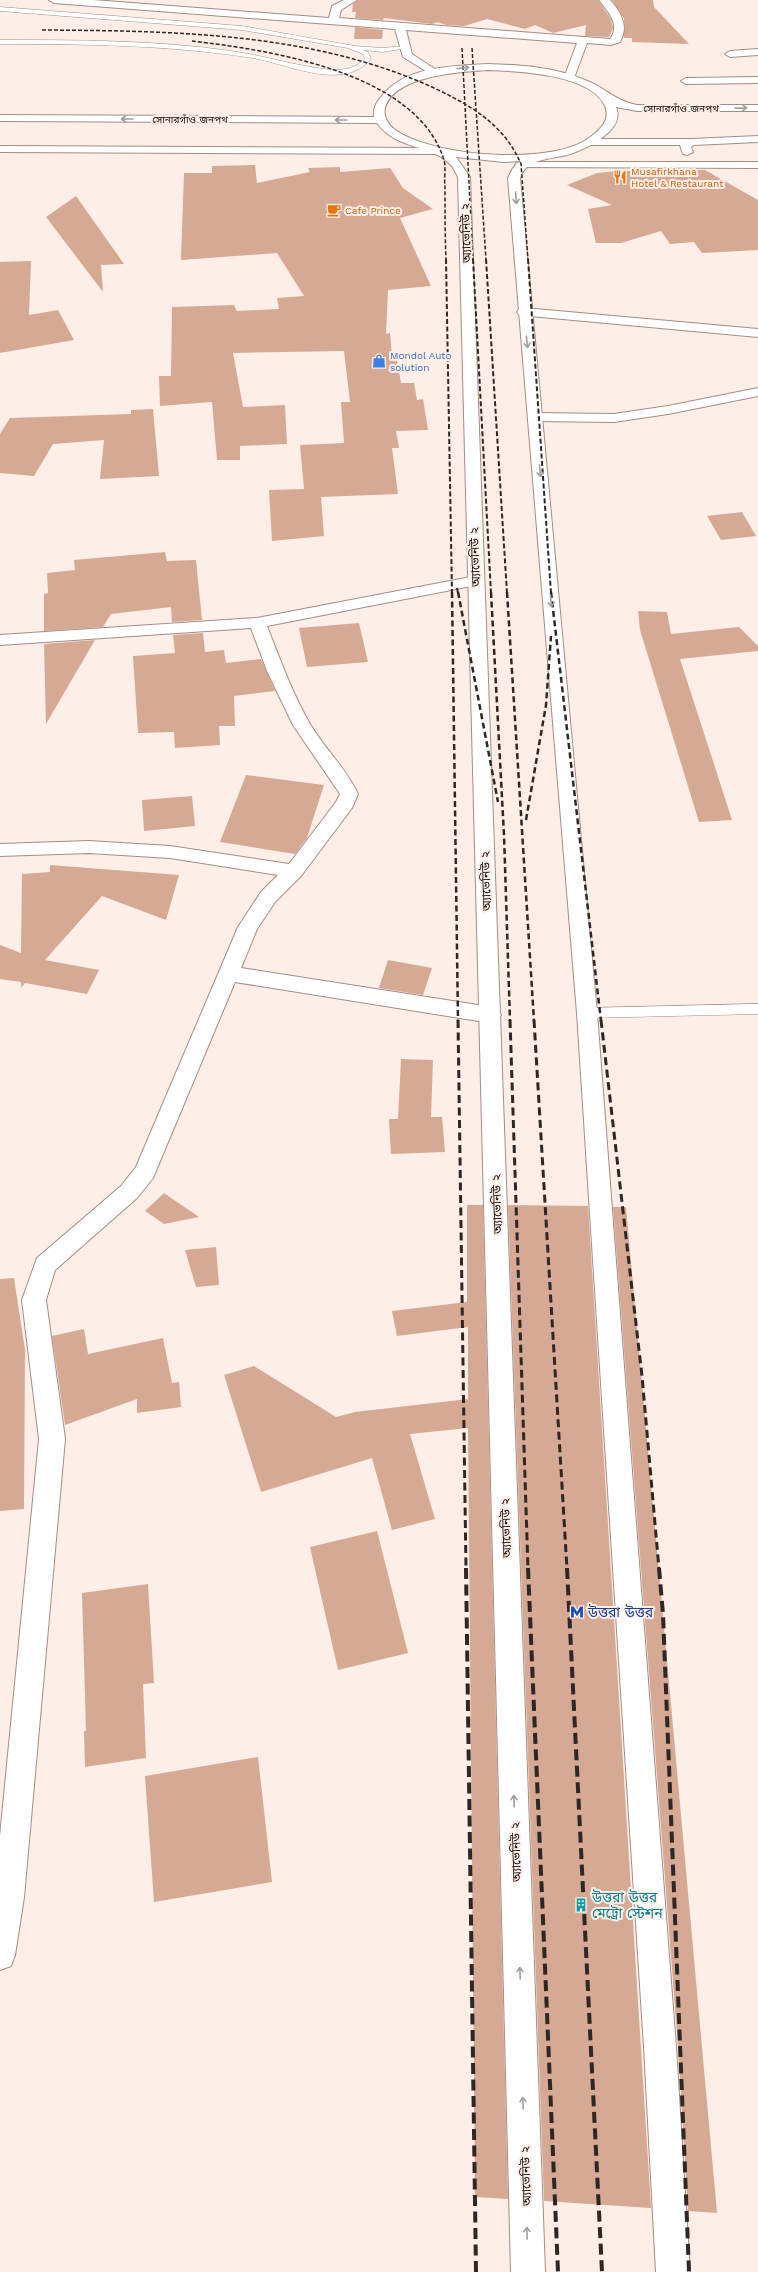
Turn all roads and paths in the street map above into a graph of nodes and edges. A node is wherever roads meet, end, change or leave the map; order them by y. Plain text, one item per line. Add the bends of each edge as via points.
1 (54, 0) edge
2 (352, 0) edge
3 (604, 0) edge
4 (304, 8) dead end
5 (0, 9) edge
6 (317, 20) junction
7 (333, 21) junction
8 (400, 27) junction
9 (582, 41) junction
10 (0, 42) edge
11 (350, 46) junction
12 (405, 48) junction
13 (758, 52) edge
14 (730, 54) dead end
15 (434, 73) junction
16 (569, 78) junction
17 (758, 80) edge
18 (686, 81) dead end
19 (606, 98) junction
20 (0, 108) edge
21 (758, 108) edge
22 (379, 114) junction
23 (0, 118) edge
24 (758, 118) edge
25 (642, 119) dead end
26 (622, 122) dead end
27 (610, 126) junction
28 (758, 139) edge
29 (590, 142) junction
30 (691, 142) junction
31 (0, 149) edge
32 (436, 152) junction
33 (529, 161) junction
34 (758, 165) edge
35 (696, 166) junction
36 (524, 312) junction
37 (758, 333) edge
38 (758, 392) edge
39 (535, 417) junction
40 (476, 581) junction
41 (257, 623) junction
42 (0, 640) edge
43 (0, 850) edge
44 (294, 871) junction
45 (229, 974) junction
46 (758, 1009) edge
47 (587, 1013) junction
48 (491, 1015) junction
49 (0, 1955) edge
50 (528, 2272) edge
51 (673, 2272) edge

1 - 6 main road
2 - 7 main road via 336,8
3 - 9 main road via 618,16 620,23 616,40 604,43
4 - 6 main road
5 - 11 lane via 242,28
6 - 7 main road
7 - 8 main road
8 - 9 main road
8 - 12 main road
9 - 16 main road
10 - 11 lane via 121,43 187,47 264,58 313,71 329,72 355,69 366,62 366,53
11 - 12 lane via 373,50
12 - 15 main road via 409,58
13 - 14 main road
15 -> 16 main road, সোনারগাঁও জনপথ via 488,67 537,71
15 - 22 main road, সোনারগাঁও জনপথ via 405,82 386,94
16 - 19 main road, সোনারগাঁও জনপথ via 592,88
17 - 18 main road
19 -> 21 main road, সোনারগাঁও জনপথ via 620,105 643,108
19 - 27 main road via 613,112
20 - 22 main road, সোনারগাঁও জনপথ
22 -> 23 main road, সোনারগাঁও জনপথ
22 - 32 main road via 391,132 410,143
24 - 25 main road, সোনারগাঁও জনপথ
26 - 27 main road
27 - 29 main road
28 - 30 main road
29 - 30 main road
29 - 33 main road
30 - 35 main road via 685,146
31 - 32 main road
32 - 33 main road via 475,158
32 - 40 main road, অ্যাভেনিউ ২ via 454,160 464,177
33 - 35 main road
33 -> 36 main road via 515,172 514,178
34 - 35 main road
36 - 37 main road
36 -> 39 main road
38 - 39 main road via 614,418
39 -> 47 main road
40 - 41 main road
40 - 48 main road, অ্যাভেনিউ ২
41 - 42 main road
41 - 44 main road via 302,726 350,794
43 - 44 main road via 89,847 170,852
44 - 45 main road via 268,897 248,926
45 - 48 main road
45 - 49 main road via 145,1172 129,1192 45,1265 34,1300 52,1439 10,1889
46 - 47 lane
47 - 51 main road via 660,2047
50 -> 48 main road, অ্যাভেনিউ ২

